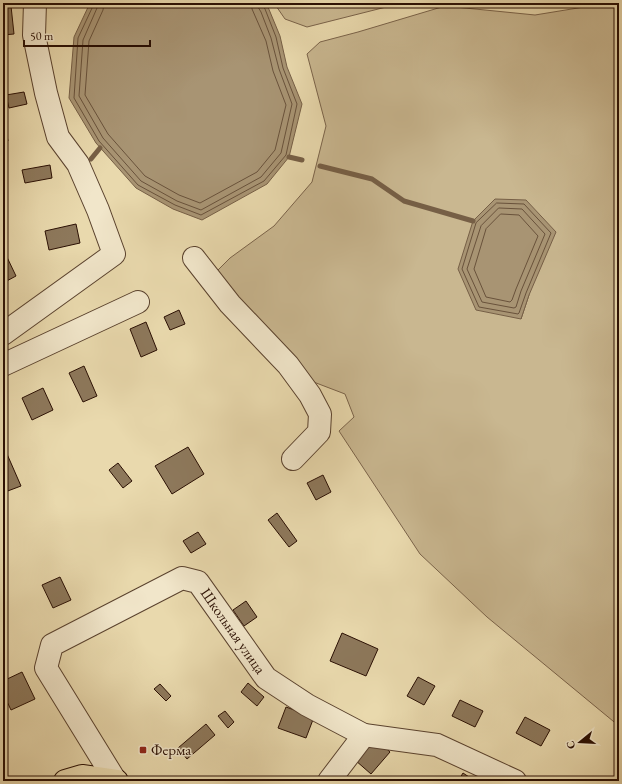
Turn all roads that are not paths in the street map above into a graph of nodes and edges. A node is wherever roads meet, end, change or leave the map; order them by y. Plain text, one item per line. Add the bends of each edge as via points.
1 (35, 4) edge
2 (194, 258) dead end
3 (138, 302) dead end
4 (3, 334) edge
5 (3, 365) edge
6 (294, 459) dead end
7 (364, 735) junction
8 (116, 780) edge
9 (65, 781) edge
10 (329, 781) edge
11 (514, 781) edge

1 - 4 street via 34,35 58,137 78,164 114,254
2 - 6 street via 230,304 288,365 310,395 320,414 318,432
3 - 5 street
7 - 8 street, Школьная улица via 307,705 266,678 198,582 182,578 52,645 46,668
7 - 10 street
7 - 11 street, Школьная улица via 437,745
8 - 9 main road via 82,776

